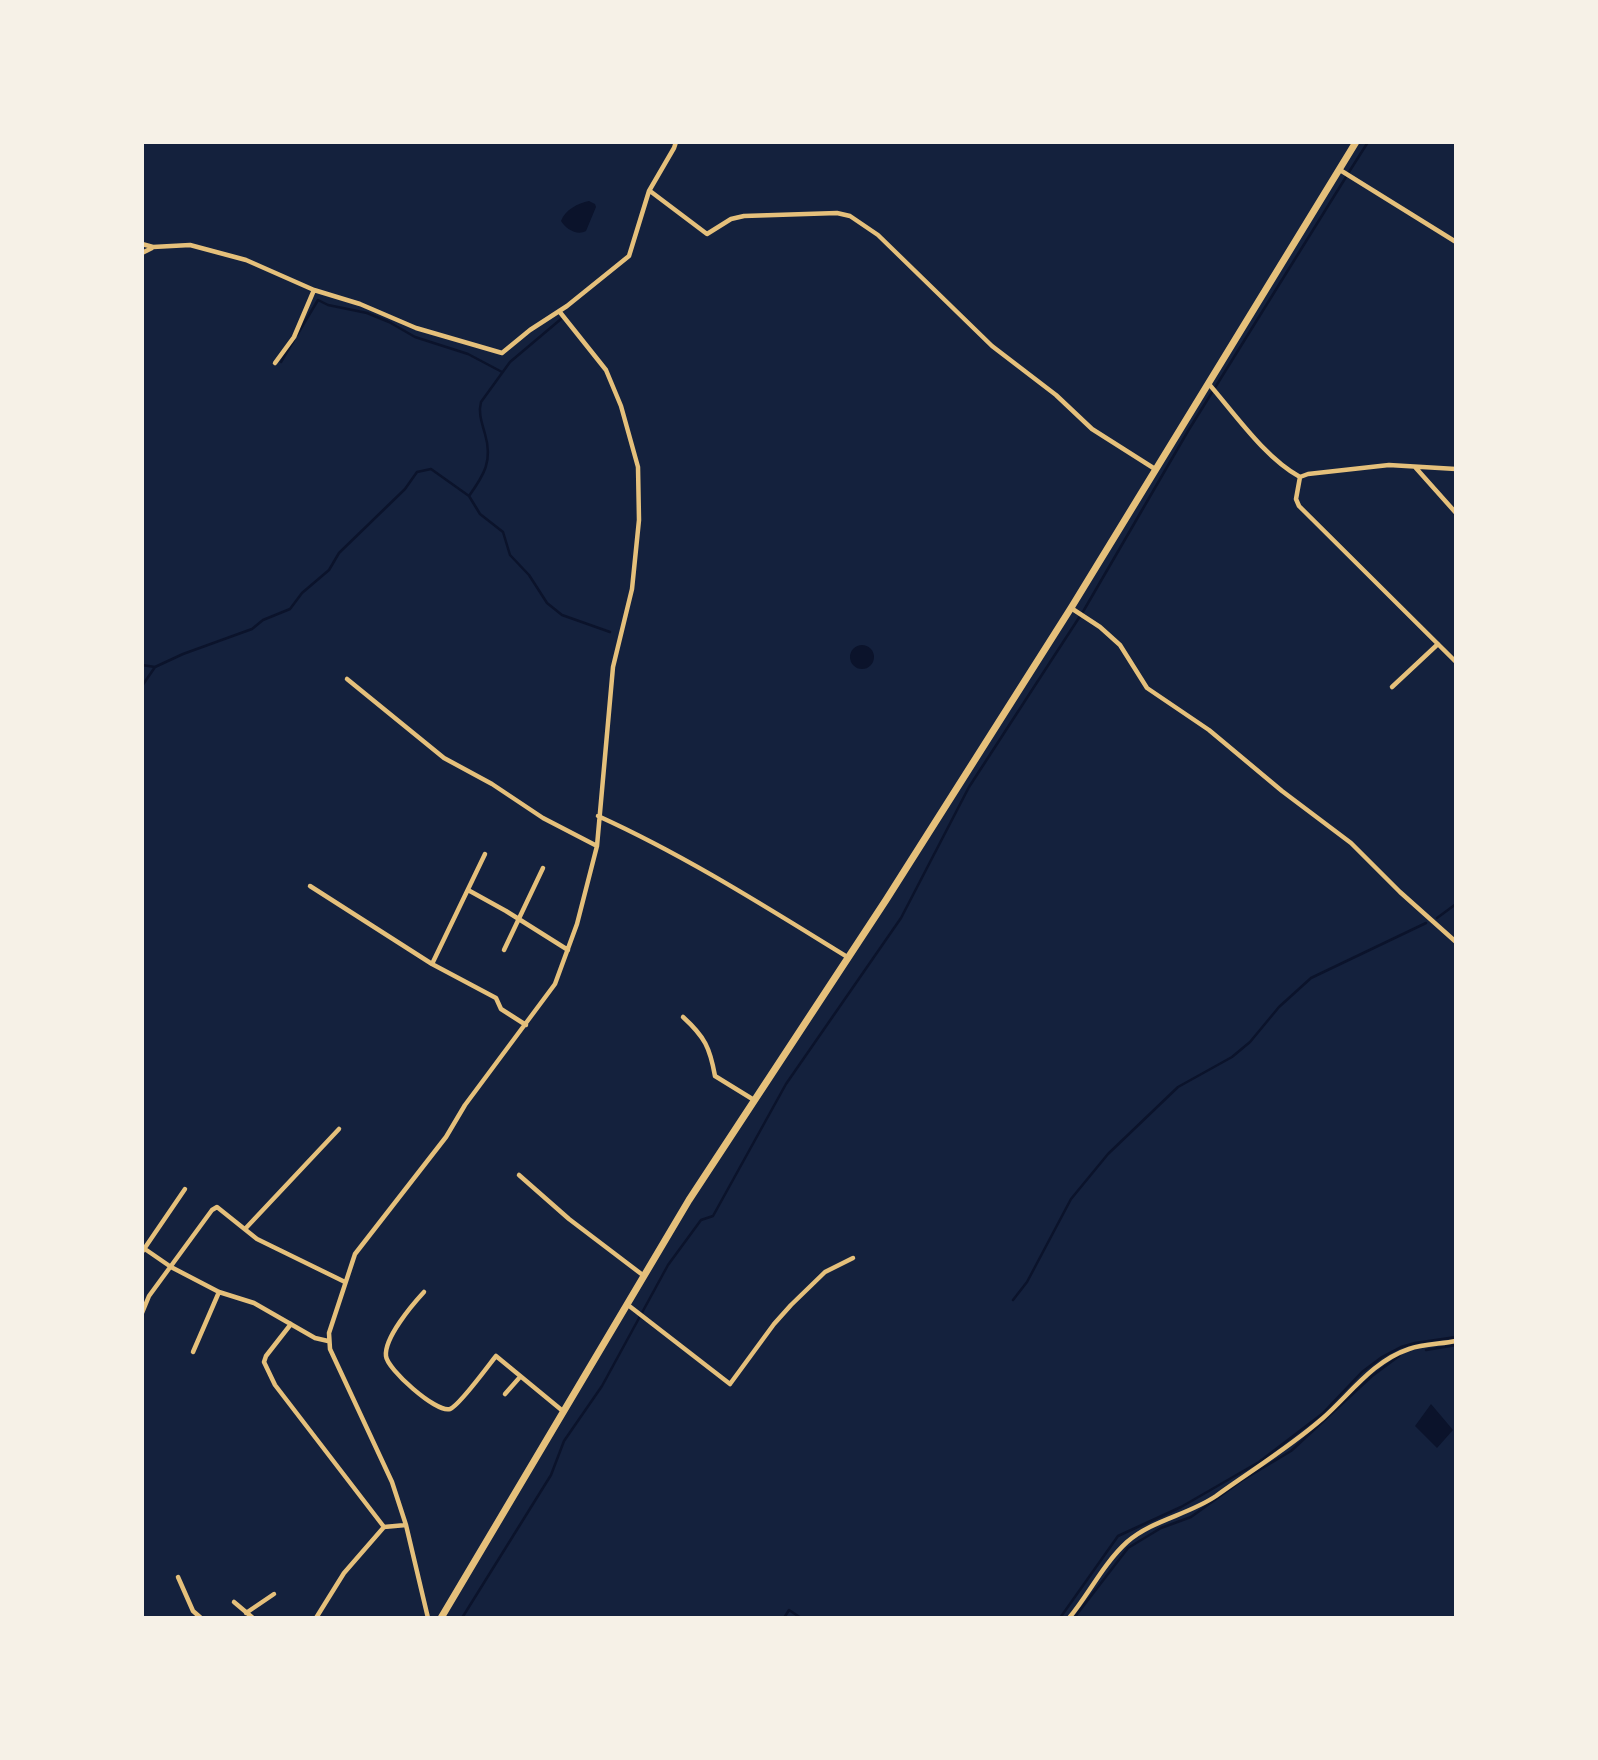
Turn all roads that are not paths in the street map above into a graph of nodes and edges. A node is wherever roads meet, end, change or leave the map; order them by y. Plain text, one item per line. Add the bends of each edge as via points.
1 (676, 142) edge
2 (1356, 142) edge
3 (1339, 169) junction
4 (649, 191) junction
5 (1456, 242) edge
6 (142, 244) edge
7 (153, 247) junction
8 (142, 253) edge
9 (314, 290) junction
10 (559, 311) junction
11 (275, 363) dead end
12 (1208, 383) junction
13 (1415, 467) junction
14 (1456, 469) edge
15 (1156, 470) junction
16 (1300, 477) junction
17 (1456, 513) edge
18 (1074, 610) junction
19 (1438, 644) junction
20 (1456, 662) edge
21 (347, 679) dead end
22 (1392, 687) dead end
23 (598, 816) junction
24 (597, 846) junction
25 (485, 854) dead end
26 (543, 868) dead end
27 (310, 886) dead end
28 (468, 890) junction
29 (518, 918) junction
30 (1456, 942) edge
31 (504, 950) dead end
32 (568, 950) junction
33 (849, 958) junction
34 (432, 964) junction
35 (683, 1017) dead end
36 (526, 1025) junction
37 (754, 1100) junction
38 (339, 1129) dead end
39 (519, 1175) dead end
40 (185, 1189) dead end
41 (245, 1229) junction
42 (143, 1249) edge
43 (853, 1258) dead end
44 (170, 1267) junction
45 (644, 1276) junction
46 (345, 1282) junction
47 (424, 1292) dead end
48 (219, 1293) junction
49 (628, 1305) junction
50 (142, 1312) edge
51 (290, 1324) junction
52 (328, 1341) junction
53 (1456, 1341) edge
54 (193, 1352) dead end
55 (520, 1377) junction
56 (505, 1394) dead end
57 (564, 1413) junction
58 (406, 1525) junction
59 (384, 1527) junction
60 (178, 1577) dead end
61 (274, 1594) dead end
62 (234, 1602) dead end
63 (246, 1613) junction
64 (201, 1618) edge
65 (253, 1618) edge
66 (316, 1618) edge
67 (428, 1618) edge
68 (442, 1618) edge
69 (1069, 1618) edge

1 - 4 street
2 - 3 main road
3 - 5 street
3 - 12 main road
4 - 10 street via 629,256
4 - 15 street via 707,234 744,216 850,216 878,235 992,345 1092,429
6 - 7 street
7 - 8 street
7 - 9 street via 190,245 246,260
9 - 10 street via 502,353
9 - 11 street via 294,337
10 - 23 street via 606,370 638,467 639,520 632,589 613,667
12 - 15 main road
12 - 16 street via 1273,457
13 - 14 street
13 - 16 street via 1389,465
13 - 17 street
15 - 18 main road
16 - 19 street via 1299,506
18 - 30 street via 1120,645 1147,688 1209,730 1351,843
18 - 33 main road
19 - 20 street
19 - 22 street
21 - 24 street via 444,758
23 - 24 street
23 - 33 street via 715,876
24 - 32 street
25 - 28 street
26 - 29 street
27 - 34 street
28 - 29 street
28 - 34 street
29 - 31 street
29 - 32 street
32 - 36 street via 555,984
33 - 37 main road
34 - 36 street via 496,998 501,1009
35 - 37 street via 702,1034 715,1076
36 - 46 street via 355,1254
37 - 45 main road
38 - 41 street
39 - 45 street
40 - 42 street
41 - 44 street via 219,1207 214,1208
41 - 46 street
42 - 44 street
43 - 49 street via 825,1272 791,1305 730,1384
44 - 48 street
44 - 50 street
45 - 49 main road
46 - 52 street
47 - 55 street via 388,1343 388,1366 440,1409 459,1403 496,1356
48 - 51 street via 254,1303
48 - 54 street
49 - 57 main road
51 - 52 street
51 - 59 street via 266,1356 265,1367
52 - 58 street via 392,1482
53 - 69 street via 1413,1348 1385,1361 1323,1418 1265,1462 1194,1509 1127,1542
55 - 56 street
55 - 57 street
57 - 68 main road
58 - 59 street
58 - 67 street
59 - 66 street via 344,1573
60 - 64 street via 193,1611
61 - 63 street
62 - 63 street
63 - 65 street

